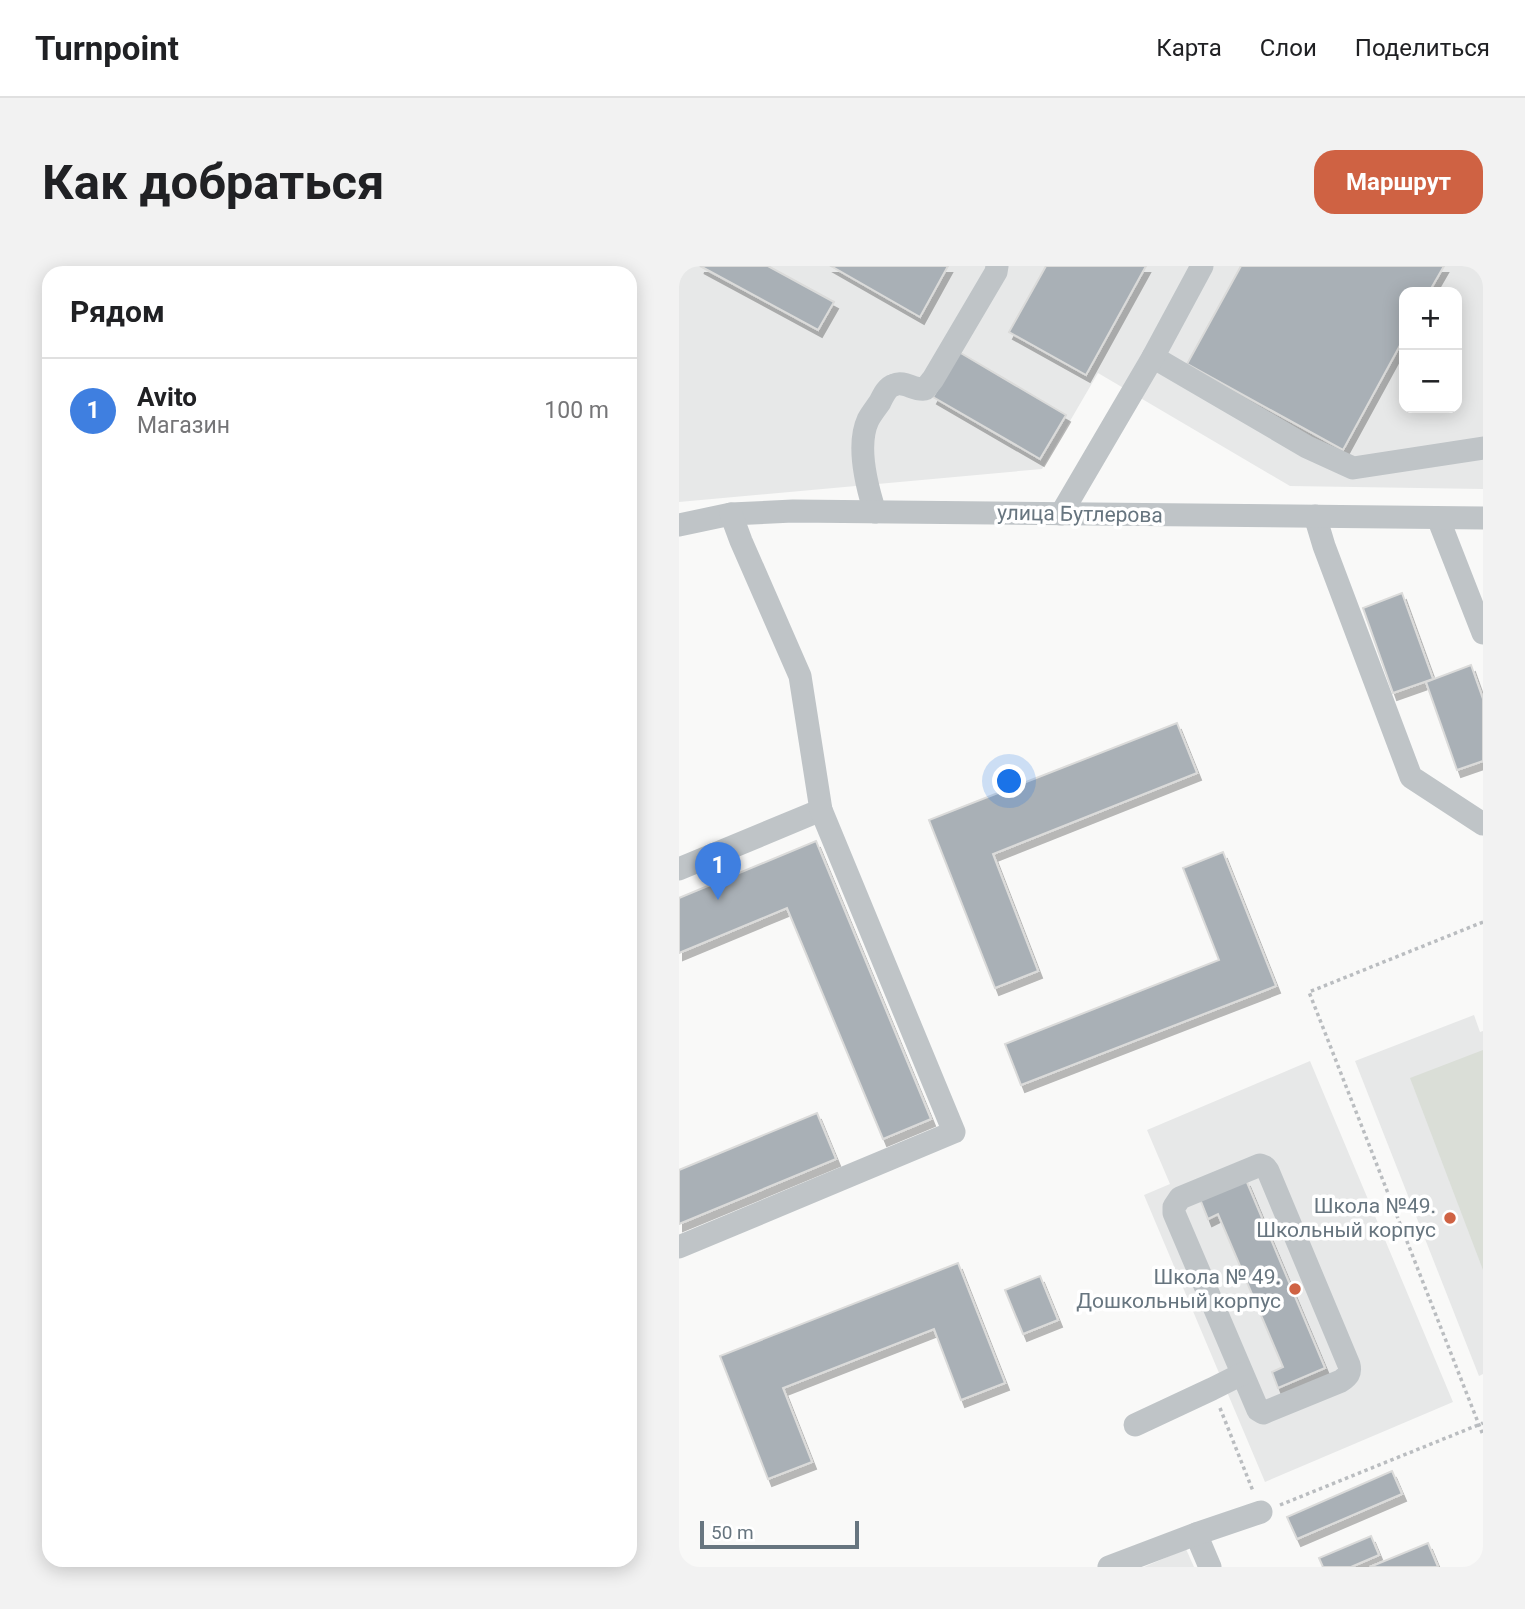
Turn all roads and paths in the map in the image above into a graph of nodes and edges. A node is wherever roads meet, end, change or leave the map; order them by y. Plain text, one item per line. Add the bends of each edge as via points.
1 (997, 266) edge
2 (1202, 266) edge
3 (1153, 357) junction
4 (1483, 447) edge
5 (875, 512) junction
6 (731, 514) junction
7 (1061, 514) junction
8 (1315, 516) junction
9 (1438, 518) junction
10 (1483, 518) edge
11 (679, 524) edge
12 (1483, 633) edge
13 (821, 810) junction
14 (1483, 824) edge
15 (679, 869) edge
16 (1483, 922) edge
17 (679, 1247) edge
18 (1242, 1374) junction
19 (1212, 1389) junction
20 (1481, 1424) edge
21 (1135, 1425) dead end
22 (1483, 1434) edge
23 (1261, 1512) junction
24 (1196, 1534) junction
25 (1109, 1567) edge
26 (1210, 1567) edge

1 - 5 street via 925,389 894,385 867,422 863,445
2 - 3 street
3 - 4 street via 1307,447 1353,468
3 - 7 street
5 - 6 street, улица Бутлерова
5 - 7 street, улица Бутлерова
6 - 11 street, улица Бутлерова
6 - 13 street via 800,676
7 - 8 street, улица Бутлерова
8 - 9 street, улица Бутлерова
8 - 14 street via 1411,777
9 - 10 street, улица Бутлерова
9 - 12 street
13 - 15 street
13 - 17 street via 954,1132
16 - 20 path via 1309,992
18 - 18 street via 1263,1413 1341,1381 1350,1370 1268,1171 1260,1165 1180,1198 1174,1207
18 - 19 street
19 - 21 street
19 - 23 path
20 - 22 path
20 - 23 path
23 - 24 street
24 - 25 street
24 - 26 street

